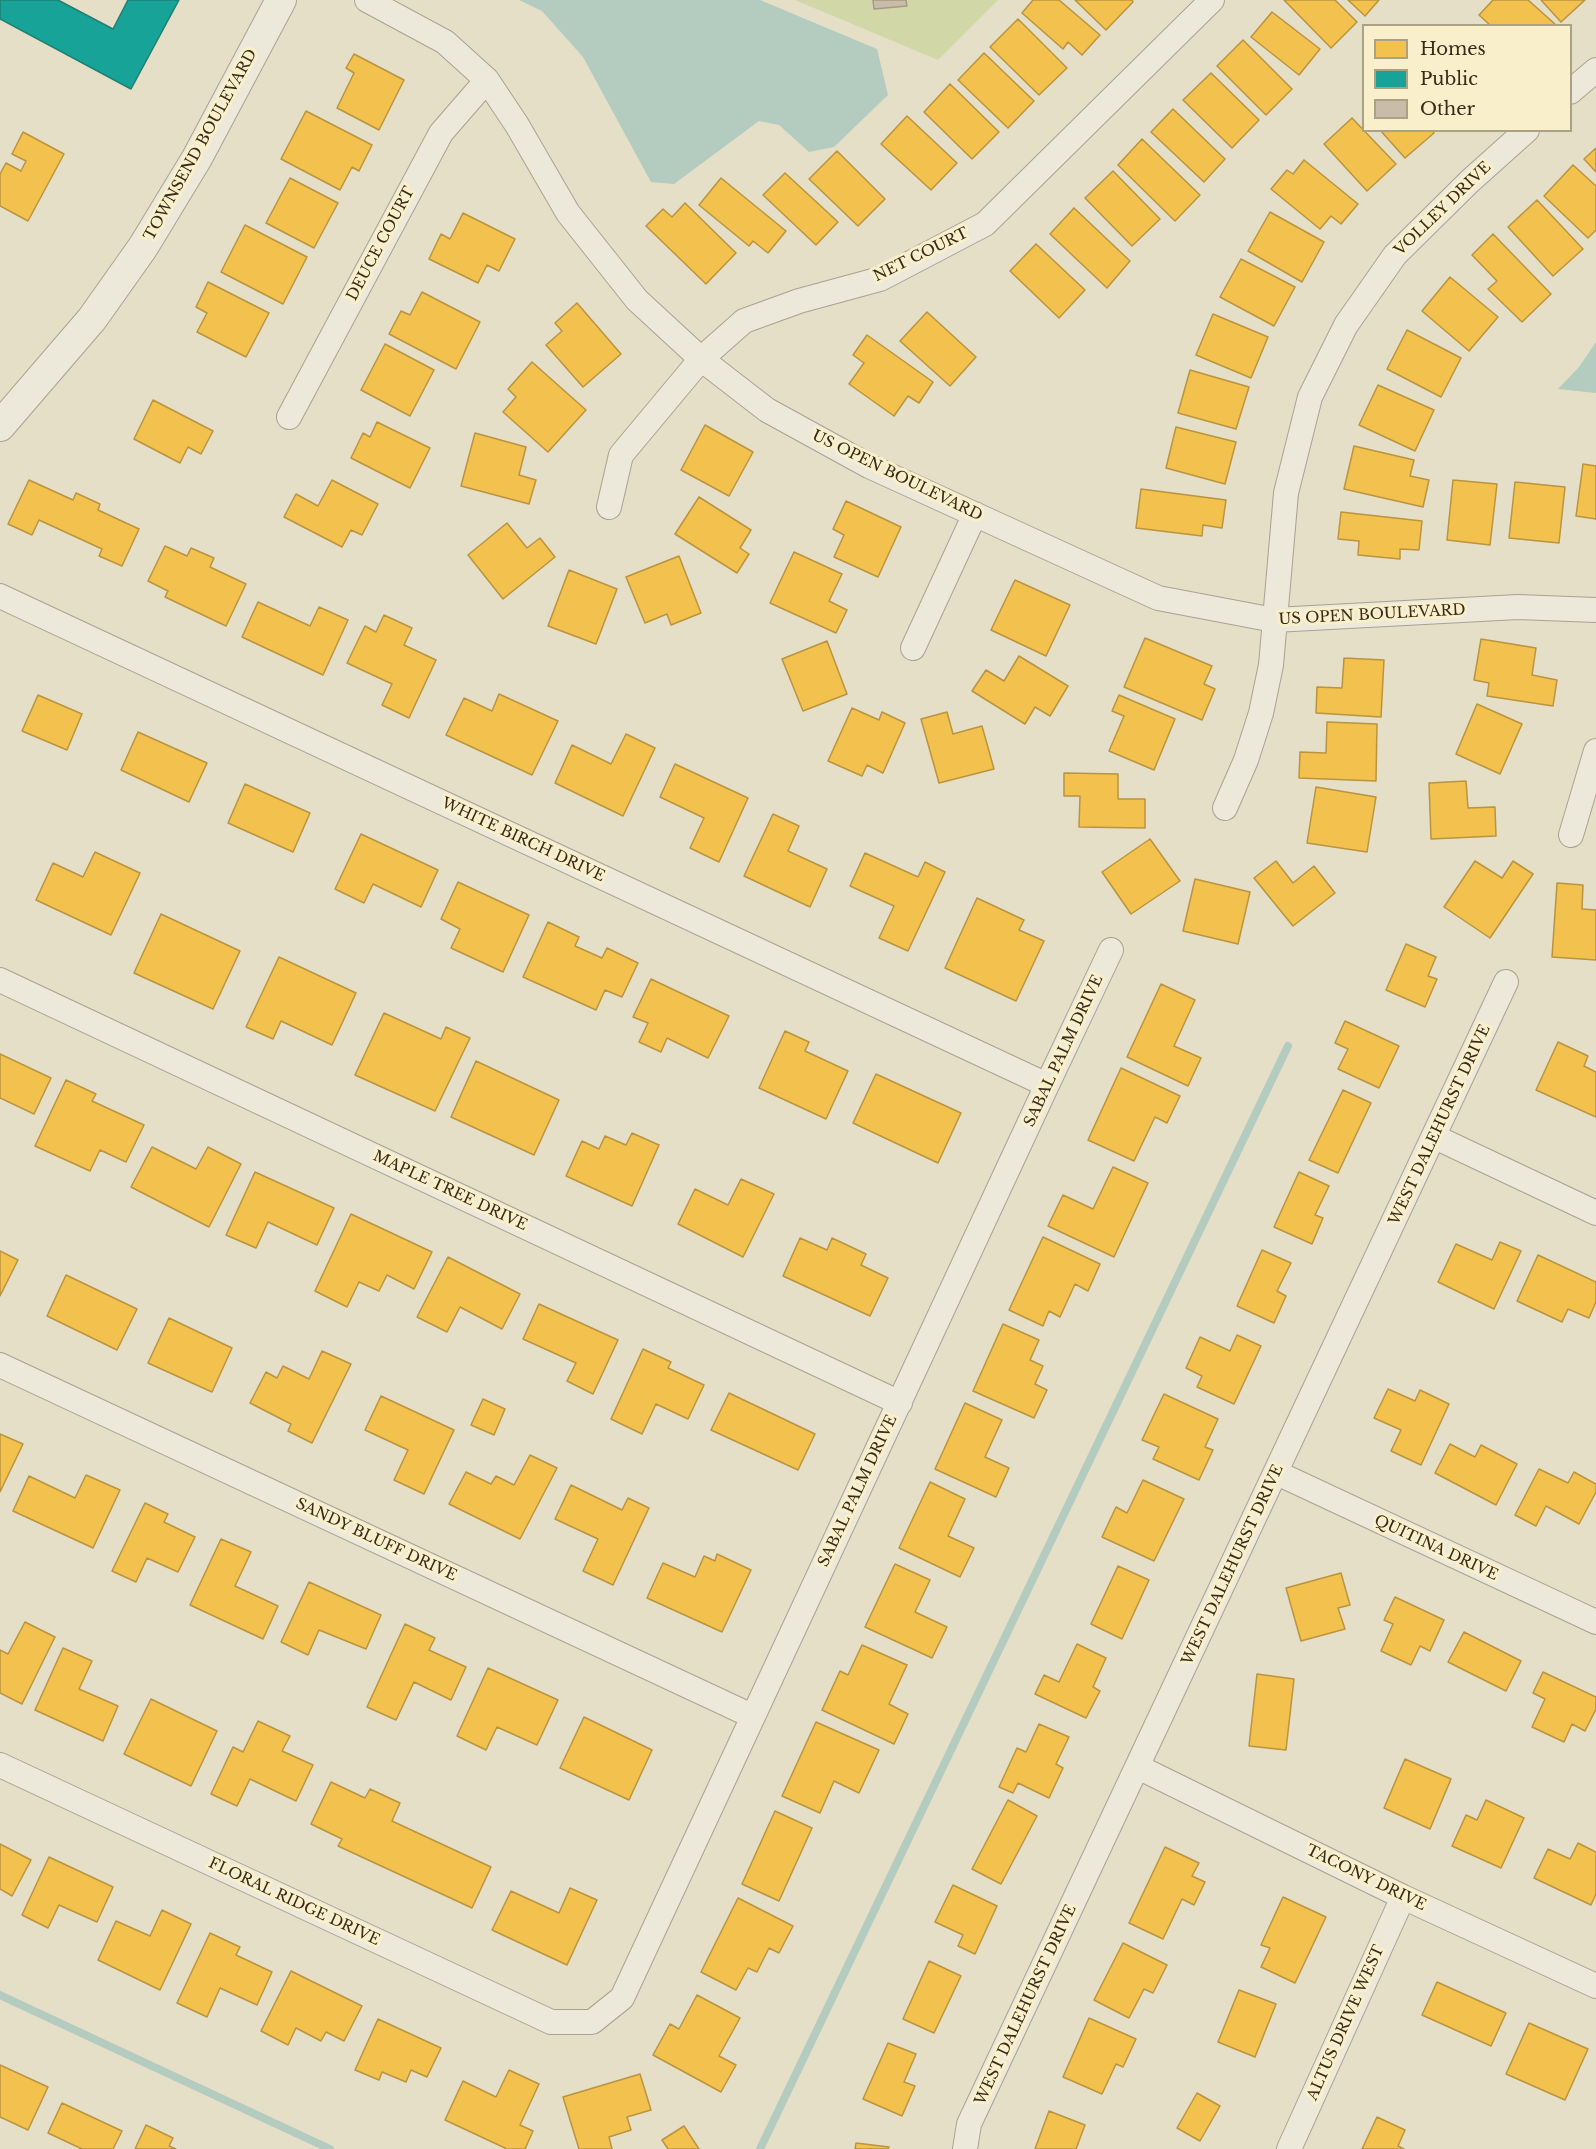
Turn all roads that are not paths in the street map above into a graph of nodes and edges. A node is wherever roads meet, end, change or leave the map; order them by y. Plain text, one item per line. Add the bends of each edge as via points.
1 (281, 0) edge
2 (367, 0) edge
3 (1212, 0) edge
4 (1596, 70) edge
5 (487, 80) junction
6 (1572, 90) edge
7 (1525, 132) edge
8 (701, 359) junction
9 (289, 417) dead end
10 (0, 426) edge
11 (609, 507) dead end
12 (975, 514) junction
13 (0, 596) edge
14 (1596, 610) edge
15 (1274, 620) junction
16 (913, 648) dead end
17 (1596, 751) edge
18 (1225, 808) dead end
19 (1571, 835) dead end
20 (1111, 951) dead end
21 (0, 980) edge
22 (1506, 982) dead end
23 (1047, 1085) junction
24 (1435, 1137) junction
25 (1596, 1213) edge
26 (0, 1365) edge
27 (900, 1403) junction
28 (1277, 1473) junction
29 (1596, 1622) edge
30 (752, 1716) junction
31 (0, 1765) edge
32 (1138, 1767) junction
33 (1403, 1897) junction
34 (1596, 1986) edge
35 (592, 2022) joint
36 (965, 2149) edge
37 (1289, 2149) edge

1 - 10 street, TOWNSEND BOULEVARD via 197,158 143,247 92,319
2 - 5 street, US OPEN BOULEVARD via 445,42
3 - 8 street, NET COURT via 985,224 880,279 799,300 744,321
4 - 6 street
5 - 8 street, US OPEN BOULEVARD via 518,124 568,213 637,300
5 - 9 street, DEUCE COURT via 441,133
7 - 15 street, VOLLEY DRIVE via 1395,255 1346,325 1310,397 1289,482
8 - 11 street, NET COURT via 621,455
8 - 12 street, US OPEN BOULEVARD via 767,410 869,466
12 - 15 street, US OPEN BOULEVARD via 1158,598
12 - 16 street
13 - 23 street, WHITE BIRCH DRIVE
14 - 15 street, US OPEN BOULEVARD via 1518,608
15 - 18 street, VOLLEY DRIVE via 1271,665 1261,713
17 - 19 street
20 - 23 street, SABAL PALM DRIVE
21 - 27 street, MAPLE TREE DRIVE
22 - 24 street, WEST DALEHURST DRIVE
23 - 27 street, SABAL PALM DRIVE
24 - 25 street
24 - 28 street, WEST DALEHURST DRIVE
26 - 30 street, SANDY BLUFF DRIVE
27 - 30 street, SABAL PALM DRIVE
28 - 29 street, QUITINA DRIVE
28 - 32 street, WEST DALEHURST DRIVE
30 - 35 street, SABAL PALM DRIVE via 622,1998
31 - 35 street, FLORAL RIDGE DRIVE via 551,2022
32 - 33 street, TACONY DRIVE
32 - 36 street, WEST DALEHURST DRIVE via 969,2124
33 - 34 street, TACONY DRIVE
33 - 37 street, ALTUS DRIVE WEST

